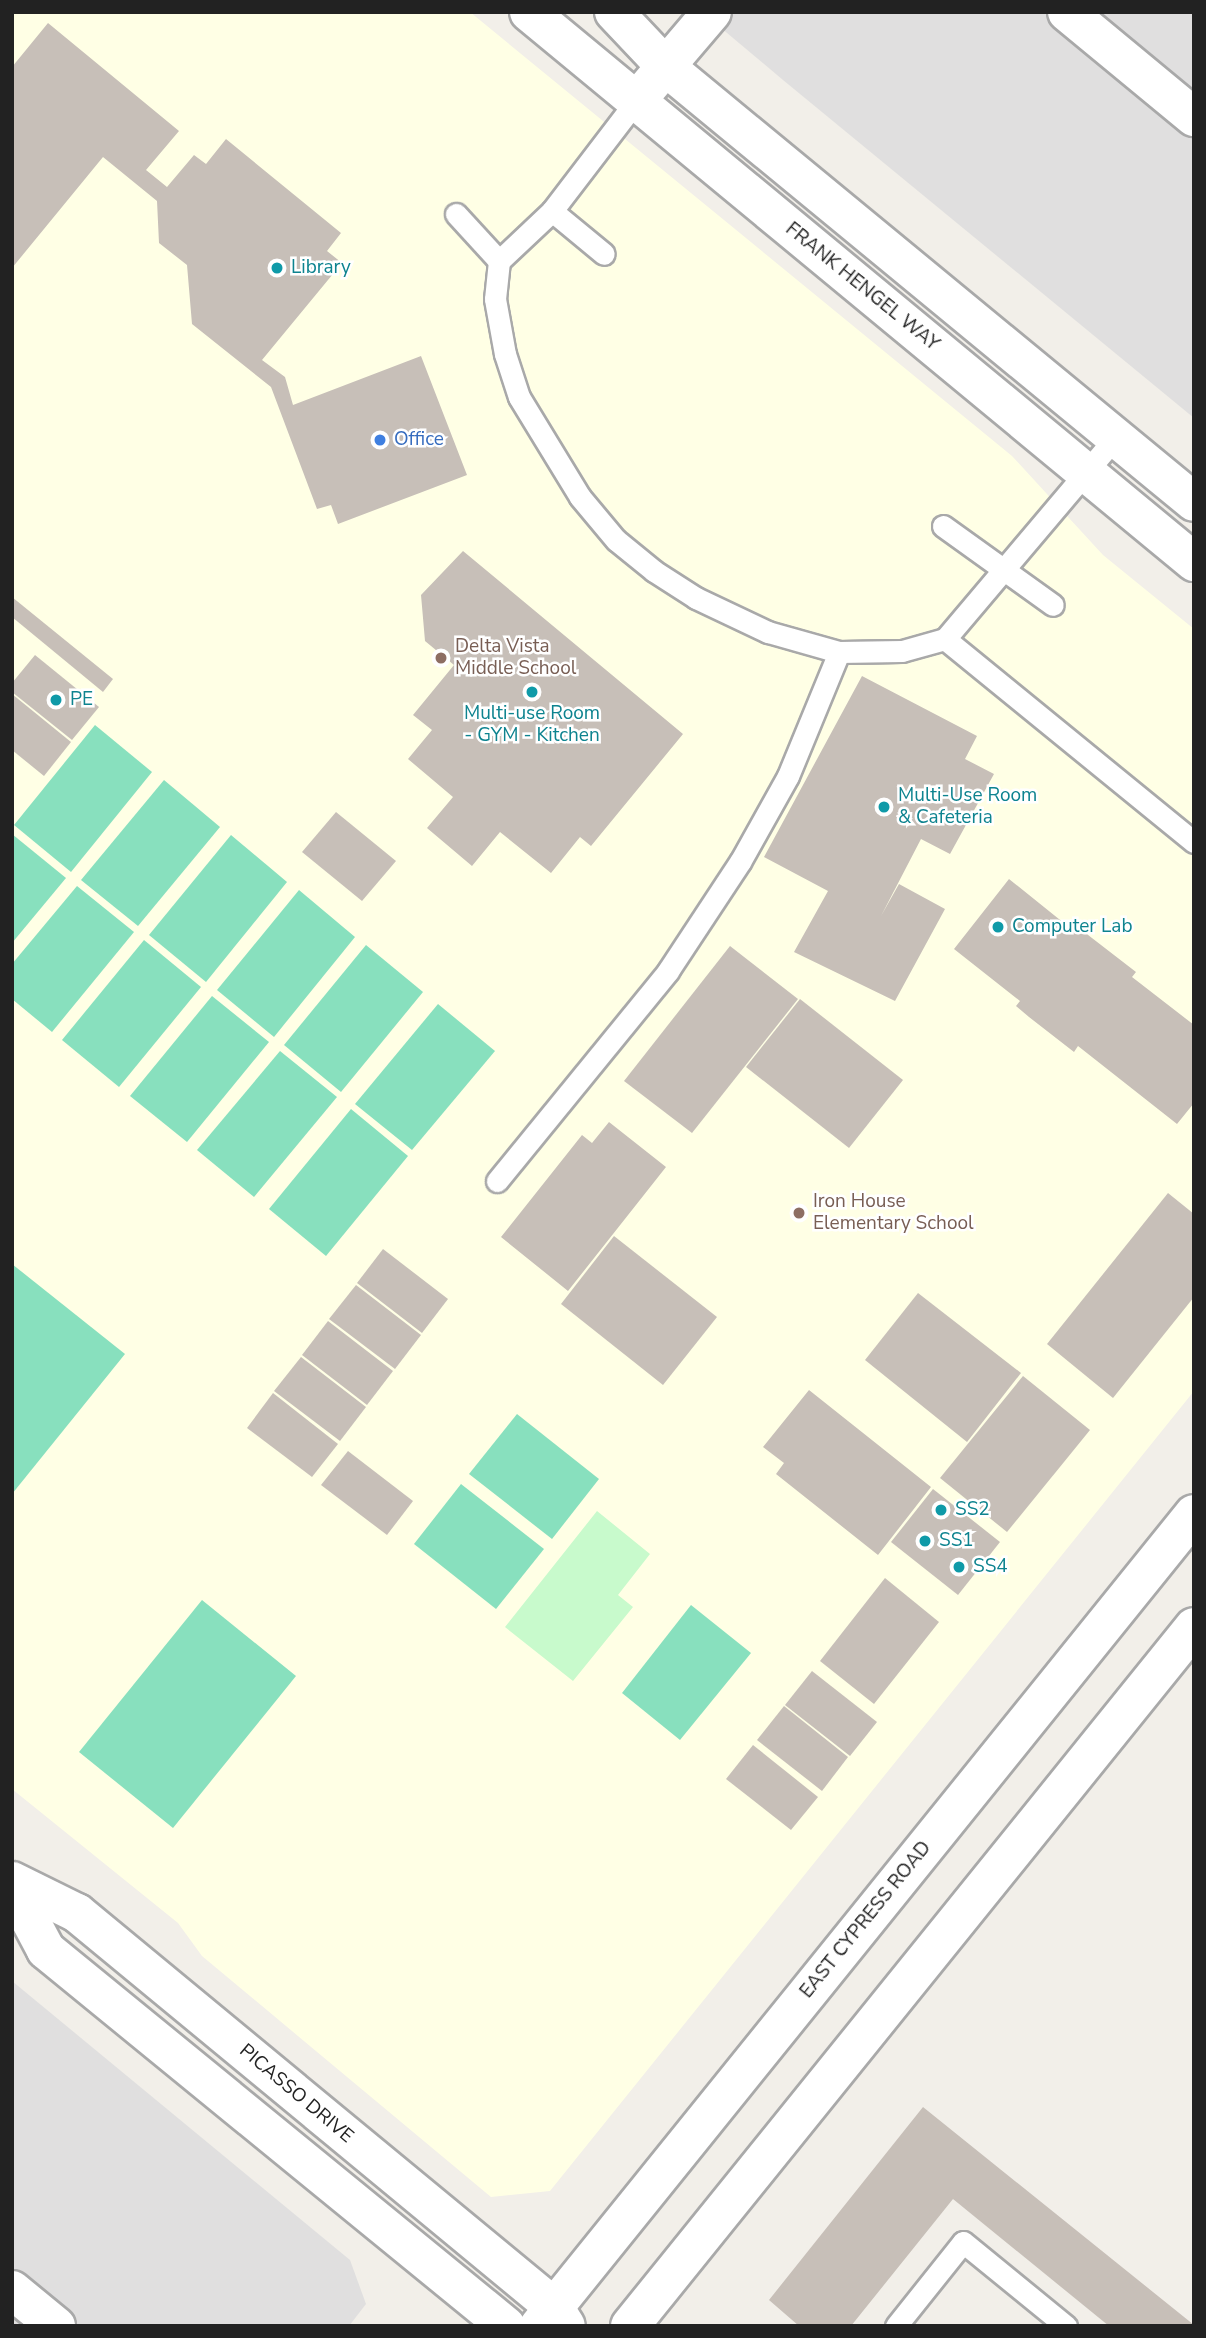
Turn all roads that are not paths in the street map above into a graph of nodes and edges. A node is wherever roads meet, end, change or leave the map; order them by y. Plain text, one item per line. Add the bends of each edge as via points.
1 (529, 12) edge
2 (614, 12) edge
3 (712, 12) edge
4 (1067, 12) edge
5 (666, 67) junction
6 (636, 101) junction
7 (1194, 117) edge
8 (552, 211) junction
9 (456, 214) dead end
10 (604, 254) dead end
11 (499, 261) junction
12 (1115, 438) junction
13 (1087, 472) junction
14 (1194, 502) edge
15 (943, 527) dead end
16 (1194, 562) edge
17 (1002, 569) junction
18 (1053, 605) dead end
19 (945, 639) junction
20 (839, 652) junction
21 (1194, 842) edge
22 (498, 1181) dead end
23 (1194, 1514) edge
24 (1194, 1627) edge
25 (12, 1883) edge
26 (12, 2290) edge
27 (553, 2320) edge
28 (56, 2326) edge
29 (506, 2326) edge
30 (631, 2326) edge
31 (895, 2326) edge
32 (1066, 2326) edge

1 - 6 street, FRANK HENGEL WAY
2 - 5 street
3 - 5 street
4 - 7 street
5 - 6 street
5 - 12 street
6 - 8 lane
6 - 13 street, FRANK HENGEL WAY
8 - 10 lane
8 - 11 lane
9 - 11 lane
11 - 20 lane via 495,299 519,397 580,497 617,540 696,598 768,632
12 - 13 lane
12 - 14 street
13 - 16 street, FRANK HENGEL WAY
13 - 17 lane
15 - 17 lane
17 - 18 lane
17 - 19 lane
19 - 20 lane via 902,651
19 - 21 lane
20 - 22 lane via 788,776 740,862 668,971
23 - 27 street, EAST CYPRESS ROAD
24 - 30 street
25 - 27 street, PICASSO DRIVE via 77,1913
25 - 29 street, PICASSO DRIVE via 46,1950
26 - 28 street
31 - 32 lane via 963,2242

